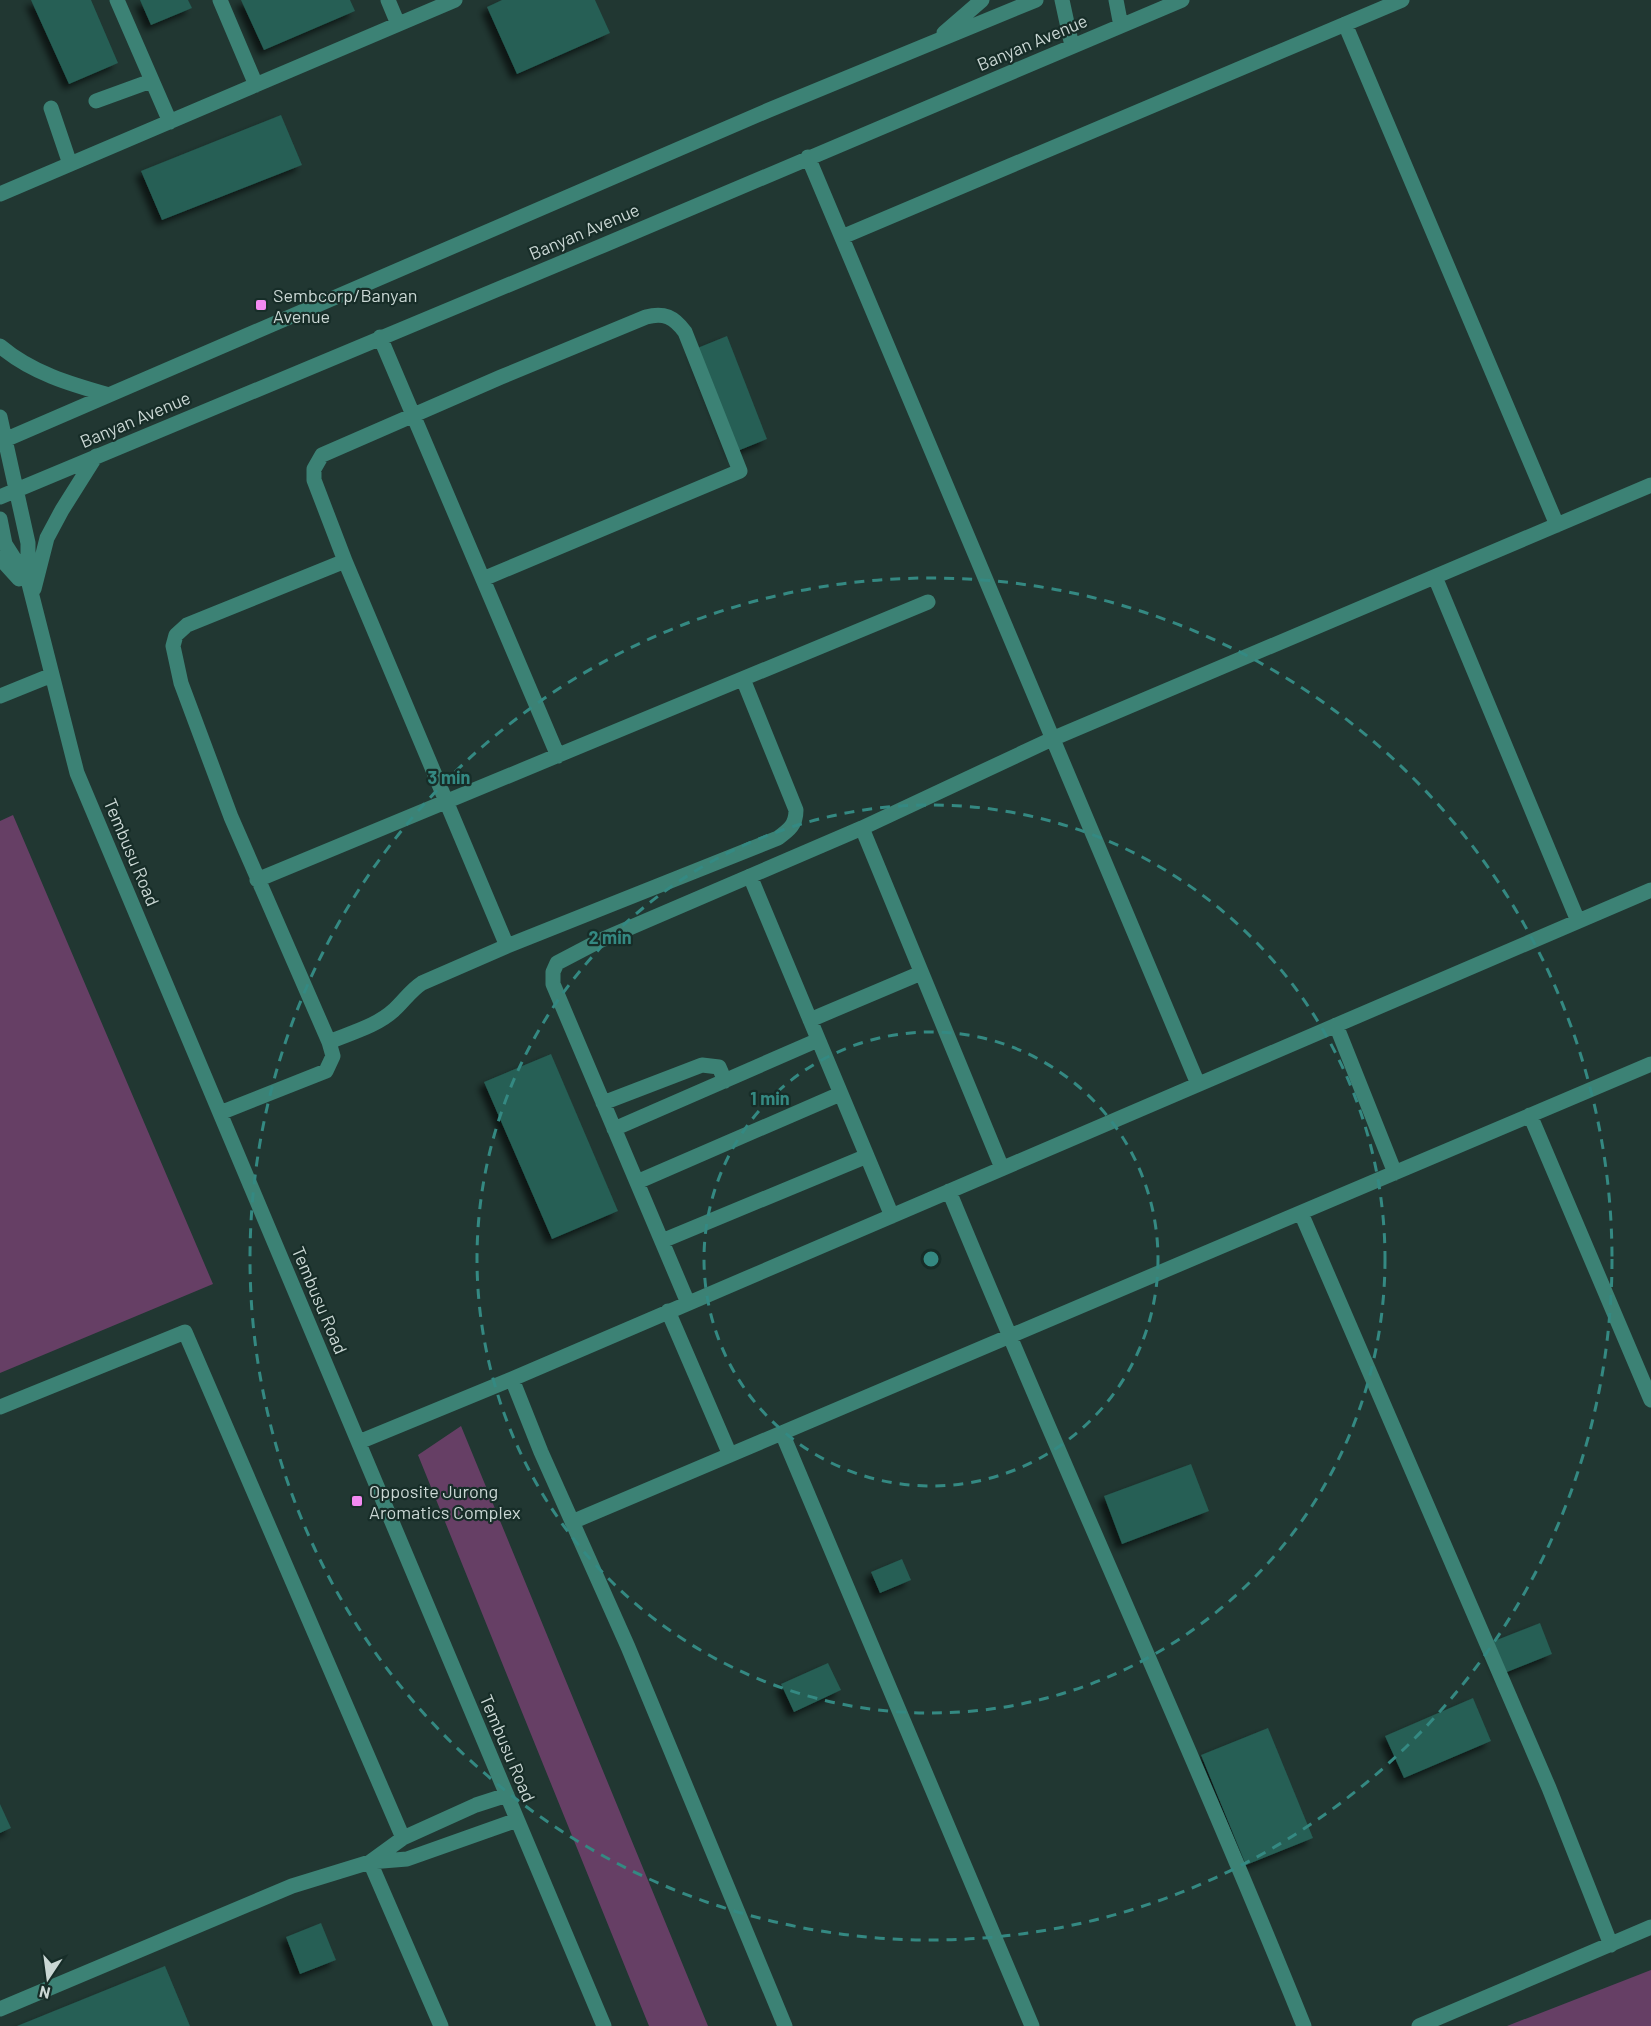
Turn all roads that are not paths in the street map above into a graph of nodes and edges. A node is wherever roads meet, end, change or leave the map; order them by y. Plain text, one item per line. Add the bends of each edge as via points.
1 (117, 0) edge
2 (220, 0) edge
3 (388, 0) edge
4 (455, 0) edge
5 (982, 0) edge
6 (1036, 0) edge
7 (1062, 0) edge
8 (1116, 0) edge
9 (1182, 0) edge
10 (1402, 0) edge
11 (398, 24) junction
12 (1345, 24) junction
13 (1121, 26) junction
14 (932, 43) junction
15 (1072, 46) junction
16 (151, 81) junction
17 (256, 85) junction
18 (96, 101) dead end
19 (51, 108) dead end
20 (170, 122) junction
21 (808, 157) junction
22 (70, 164) junction
23 (0, 194) edge
24 (842, 237) junction
25 (380, 337) junction
26 (0, 346) edge
27 (109, 395) junction
28 (413, 415) junction
29 (0, 417) edge
30 (2, 441) edge
31 (96, 456) junction
32 (1651, 485) edge
33 (16, 490) junction
34 (0, 497) edge
35 (0, 519) edge
36 (1557, 525) junction
37 (0, 558) edge
38 (345, 561) junction
39 (1435, 576) junction
40 (483, 579) junction
41 (30, 587) junction
42 (928, 602) dead end
43 (52, 675) junction
44 (743, 679) junction
45 (0, 696) edge
46 (1052, 739) junction
47 (558, 756) junction
48 (447, 802) junction
49 (862, 828) junction
50 (750, 876) junction
51 (257, 880) junction
52 (1651, 890) edge
53 (1578, 921) junction
54 (507, 946) junction
55 (921, 973) junction
56 (810, 1020) junction
57 (1336, 1025) junction
58 (818, 1040) junction
59 (329, 1042) junction
60 (1651, 1064) edge
61 (725, 1081) junction
62 (1198, 1084) junction
63 (840, 1094) junction
64 (603, 1103) junction
65 (220, 1113) junction
66 (1530, 1116) junction
67 (614, 1129) junction
68 (867, 1156) junction
69 (1002, 1168) junction
70 (1395, 1173) junction
71 (637, 1182) junction
72 (949, 1191) junction
73 (1301, 1213) junction
74 (892, 1216) junction
75 (662, 1241) junction
76 (688, 1303) junction
77 (668, 1311) junction
78 (1009, 1337) junction
79 (512, 1379) junction
80 (1651, 1400) edge
81 (0, 1407) edge
82 (782, 1433) junction
83 (358, 1442) junction
84 (730, 1455) junction
85 (572, 1522) junction
86 (507, 1795) junction
87 (517, 1820) junction
88 (403, 1838) junction
89 (370, 1862) junction
90 (1651, 1927) edge
91 (1611, 1945) junction
92 (0, 2009) edge
93 (441, 2026) edge
94 (603, 2026) edge
95 (785, 2026) edge
96 (1032, 2026) edge
97 (1304, 2026) edge
98 (1419, 2026) edge

1 - 16 street
2 - 17 street
3 - 11 street
4 - 11 street
5 - 14 street
6 - 14 street, Banyan Avenue
7 - 15 street
8 - 13 street
9 - 13 street, Banyan Avenue
10 - 12 street
11 - 17 street
12 - 24 street
12 - 36 street
13 - 15 street, Banyan Avenue
14 - 27 street, Banyan Avenue
15 - 21 street, Banyan Avenue
16 - 18 street
16 - 20 street
17 - 20 street
19 - 22 street
20 - 22 street
21 - 24 street
21 - 25 street, Banyan Avenue
22 - 23 street
24 - 46 street
25 - 28 street
25 - 31 street, Banyan Avenue
26 - 27 street via 30,368
27 - 30 street, Banyan Avenue
28 - 38 street via 322,455 317,461 315,480
28 - 40 street
28 - 40 street via 646,317 667,315 685,332 740,471
29 - 30 street, Tembusu Road
30 - 33 street, Tembusu Road
31 - 33 street, Banyan Avenue
31 - 41 street via 47,538
32 - 36 street
33 - 34 street, Banyan Avenue
33 - 41 street, Tembusu Road via 28,543
35 - 41 street, Tembusu Road via 5,544
36 - 39 street
37 - 41 street
38 - 48 street
38 - 51 street via 187,625 176,635 173,646 181,683
39 - 46 street
39 - 53 street
40 - 47 street
41 - 43 street, Tembusu Road
42 - 44 street
43 - 45 street
43 - 65 street, Tembusu Road via 77,773
44 - 47 street
44 - 54 street via 796,810 796,820 789,830 778,838
46 - 49 street
46 - 62 street
47 - 48 street
48 - 51 street
48 - 54 street
49 - 50 street
49 - 55 street
50 - 56 street
50 - 64 street via 556,963 553,984
51 - 59 street
52 - 53 street
53 - 57 street
54 - 59 street via 422,983 381,1020
55 - 56 street
55 - 69 street
56 - 58 street
57 - 62 street
57 - 70 street
58 - 61 street
58 - 63 street
59 - 65 street via 333,1056 326,1071
60 - 66 street
61 - 64 street via 719,1067 702,1065
61 - 67 street
62 - 69 street
63 - 68 street
63 - 71 street
64 - 67 street
65 - 83 street, Tembusu Road
66 - 70 street
66 - 80 street
67 - 71 street
68 - 74 street
68 - 75 street
69 - 72 street
70 - 73 street
71 - 75 street
72 - 74 street
72 - 78 street
73 - 78 street
73 - 91 street via 1549,1788
74 - 76 street
75 - 76 street
76 - 77 street
77 - 79 street
77 - 84 street
78 - 82 street
78 - 97 street via 1244,1877
79 - 83 street
79 - 85 street
81 - 88 street via 185,1332
82 - 84 street
82 - 96 street
83 - 86 street, Tembusu Road
84 - 85 street
85 - 95 street
86 - 87 street, Tembusu Road
86 - 88 street
87 - 89 street via 407,1859
87 - 94 street, Tembusu Road
88 - 89 street
89 - 92 street via 292,1886
89 - 93 street
90 - 91 street
91 - 98 street

